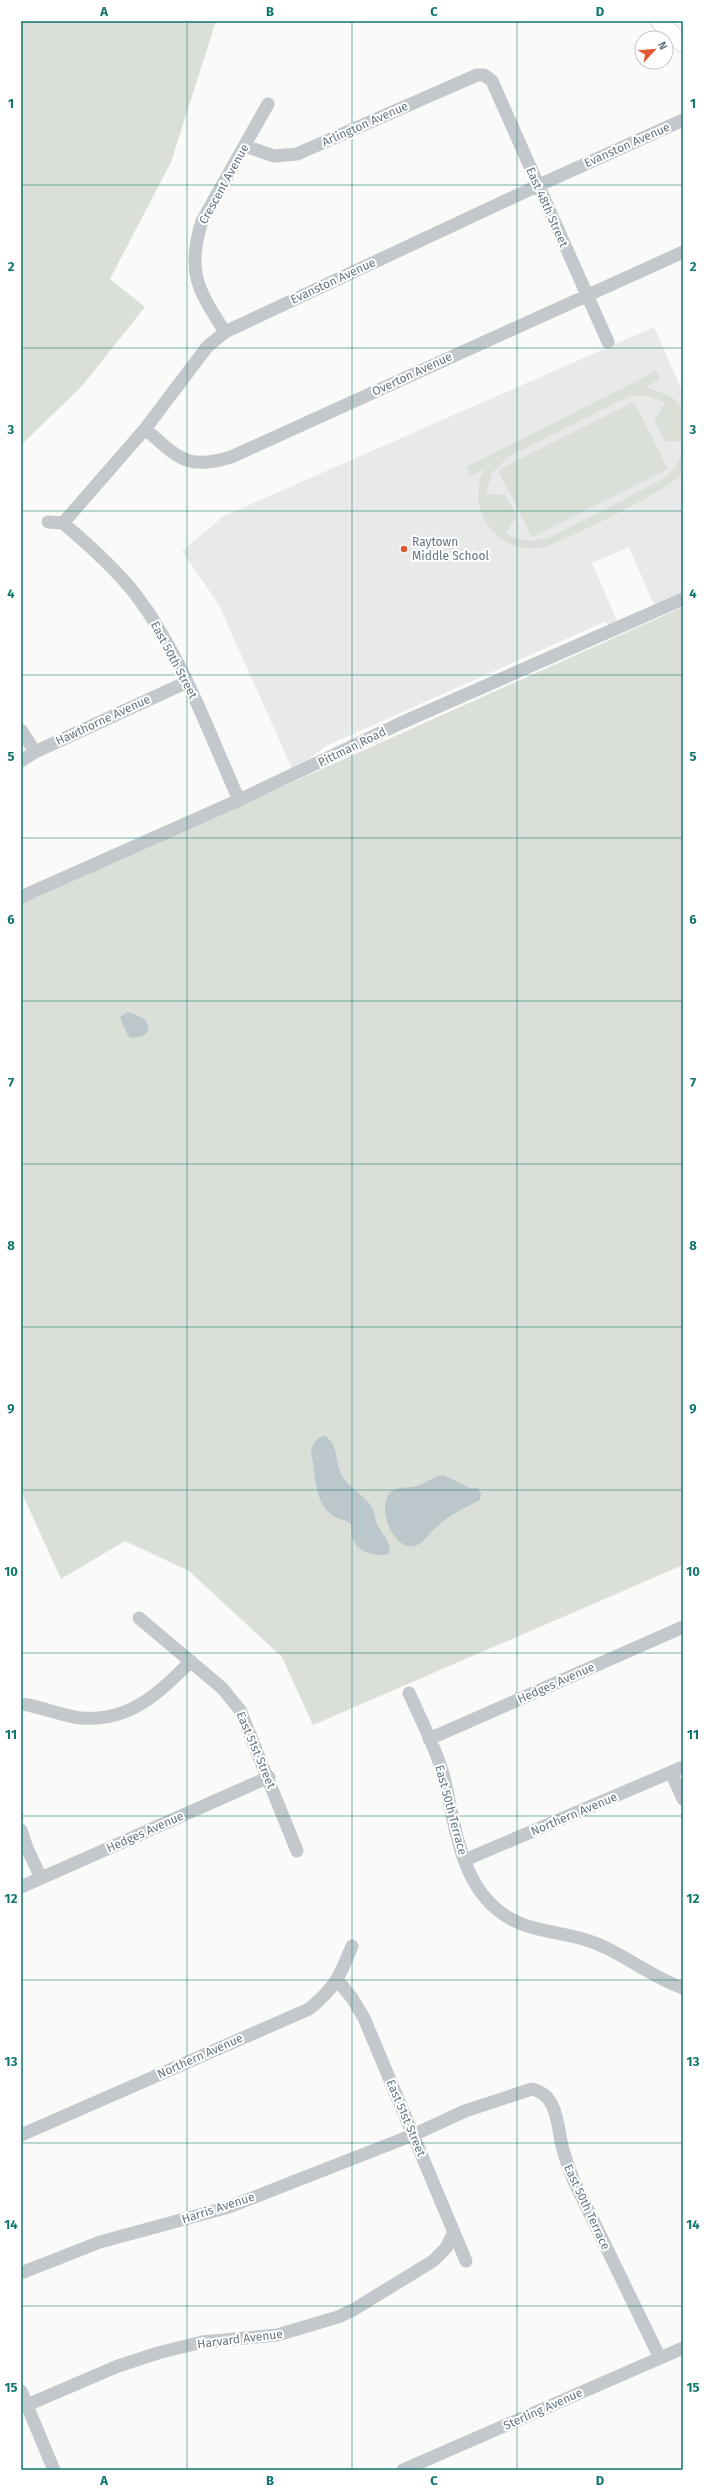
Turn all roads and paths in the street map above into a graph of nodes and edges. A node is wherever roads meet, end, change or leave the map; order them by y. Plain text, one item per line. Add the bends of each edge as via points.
1 (659, 21) edge
2 (683, 44) edge
3 (484, 75) joint
4 (268, 104) dead end
5 (683, 120) edge
6 (244, 146) junction
7 (537, 186) junction
8 (683, 252) edge
9 (587, 295) junction
10 (225, 332) junction
11 (608, 342) dead end
12 (145, 429) junction
13 (48, 522) dead end
14 (63, 523) junction
15 (683, 599) edge
16 (187, 682) junction
17 (21, 730) edge
18 (34, 752) junction
19 (21, 761) edge
20 (239, 800) junction
21 (21, 897) edge
22 (139, 1618) dead end
23 (683, 1627) edge
24 (191, 1662) junction
25 (409, 1693) dead end
26 (21, 1704) edge
27 (429, 1739) junction
28 (683, 1767) edge
29 (671, 1772) junction
30 (269, 1777) junction
31 (683, 1799) edge
32 (21, 1830) edge
33 (298, 1851) dead end
34 (465, 1860) junction
35 (41, 1878) junction
36 (21, 1887) edge
37 (352, 1946) dead end
38 (338, 1981) junction
39 (683, 1988) edge
40 (21, 2135) edge
41 (413, 2135) junction
42 (454, 2232) junction
43 (466, 2261) dead end
44 (21, 2273) edge
45 (683, 2348) edge
46 (660, 2358) junction
47 (21, 2391) edge
48 (27, 2405) junction
49 (54, 2470) edge
50 (403, 2470) edge

1 - 2 main road
3 - 6 street, Arlington Avenue via 477,75 297,154 274,156
3 - 7 street, East 48th Street via 492,82
4 - 6 street, Crescent Avenue
5 - 7 street, Evanston Avenue
6 - 10 street, Crescent Avenue via 202,221 194,255 195,276 205,299
7 - 9 street, East 48th Street
7 - 10 street, Evanston Avenue
8 - 9 street, Overton Avenue
9 - 11 street, East 48th Street
9 - 12 street, Overton Avenue via 231,457 210,464 183,460
10 - 12 street, Evanston Avenue via 207,347
12 - 14 street, Evanston Avenue
13 - 14 street
14 - 16 street, East 50th Street via 104,559 135,595 162,634
15 - 20 street, Pittman Road via 401,723
16 - 18 street, Hawthorne Avenue
16 - 20 street, East 50th Street
17 - 18 street
18 - 19 street, Hawthorne Avenue
20 - 21 street, Pittman Road
22 - 24 street, East 51st Street
23 - 27 street, Hedges Avenue
24 - 26 street via 150,1700 128,1710 105,1716 80,1718
24 - 30 street, East 51st Street via 222,1688 240,1710
25 - 27 street, East 50th Terrace
27 - 34 street, East 50th Terrace via 443,1776 453,1827
28 - 29 street, Northern Avenue
29 - 31 street
29 - 34 street, Northern Avenue
30 - 33 street, East 51st Street
30 - 35 street, Hedges Avenue
32 - 35 street via 26,1848
34 - 39 street, East 50th Terrace via 474,1882 484,1897 496,1910 511,1920 594,1942 618,1953 651,1974
35 - 36 street, Hedges Avenue
37 - 38 street, Northern Avenue
38 - 40 street, Northern Avenue via 309,2009
38 - 41 street, East 51st Street via 364,2018
41 - 42 street, East 51st Street
41 - 44 street, Harris Avenue via 229,2207 100,2242
41 - 46 street, East 50th Terrace via 495,2100 532,2089 540,2091 551,2103 559,2121 565,2159 573,2179
42 - 43 street, East 51st Street
42 - 48 street, Harvard Avenue via 446,2248 433,2262 338,2317 277,2335 202,2342 158,2353 118,2366
45 - 46 street, Sterling Avenue
46 - 50 street, Sterling Avenue
47 - 48 street
48 - 49 street

